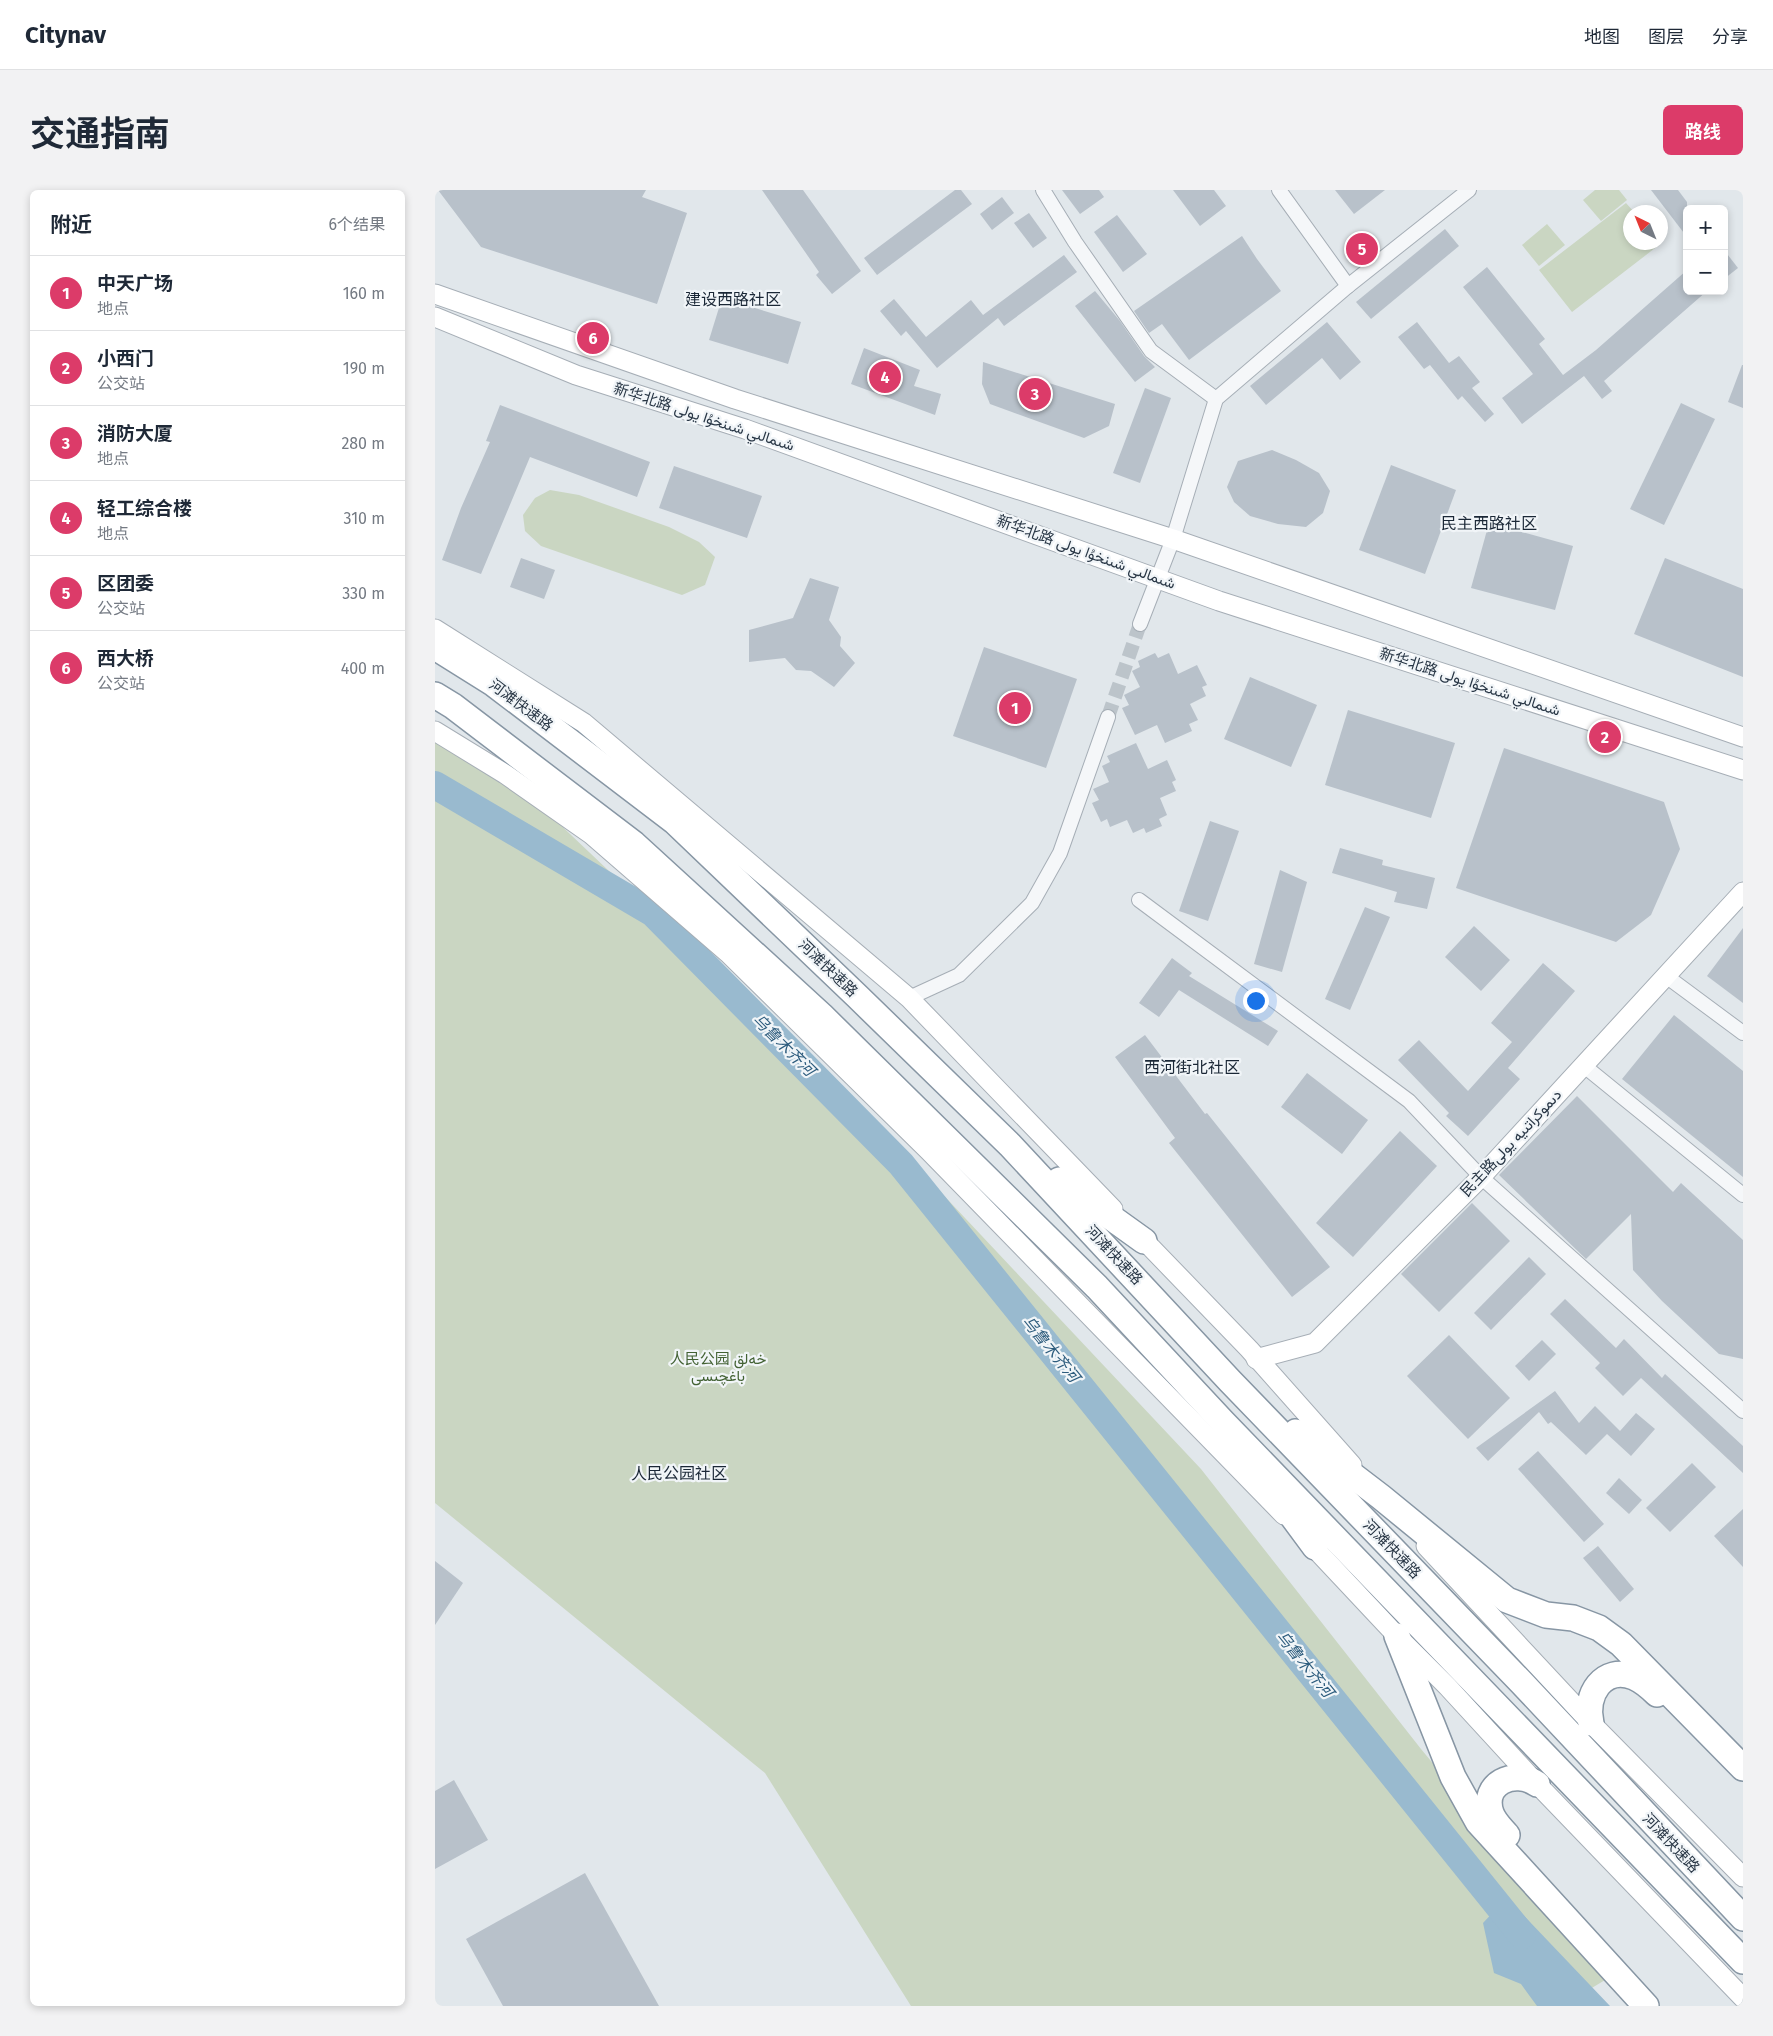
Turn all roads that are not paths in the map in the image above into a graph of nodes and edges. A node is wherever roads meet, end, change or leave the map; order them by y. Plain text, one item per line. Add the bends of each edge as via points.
1 (1043, 190) edge
2 (1279, 190) edge
3 (1469, 190) edge
4 (1348, 286) junction
5 (435, 294) edge
6 (435, 317) edge
7 (1216, 399) junction
8 (1173, 539) junction
9 (1159, 579) junction
10 (1140, 624) tunnel mouth
11 (435, 630) edge
12 (435, 648) edge
13 (435, 695) edge
14 (1108, 717) tunnel mouth
15 (435, 731) edge
16 (1743, 738) edge
17 (1743, 770) edge
18 (681, 806) junction
19 (1743, 892) edge
20 (1139, 900) dead end
21 (763, 906) junction
22 (1666, 976) junction
23 (909, 998) junction
24 (1743, 1034) edge
25 (1583, 1065) junction
26 (1010, 1145) junction
27 (1481, 1177) junction
28 (1743, 1195) edge
29 (1144, 1241) junction
30 (1256, 1359) junction
31 (1230, 1381) junction
32 (1743, 1411) edge
33 (1222, 1421) junction
34 (1381, 1497) junction
35 (1315, 1547) junction
36 (1397, 1636) junction
37 (1591, 1723) junction
38 (1743, 1768) edge
39 (1743, 1781) edge
40 (1537, 1784) junction
41 (1743, 1877) edge
42 (1743, 1918) edge
43 (1743, 1960) edge
44 (1743, 1998) edge
45 (1646, 2006) edge
46 (1665, 2006) edge

1 - 7 street via 1151,351
2 - 4 street
3 - 4 street
4 - 7 street
5 - 8 street, 新华北路 شىمالىي شىنخۇا يولى via 735,399
6 - 9 street, 新华北路 شىمالىي شىنخۇا يولى via 576,375 745,429
7 - 8 street
8 - 9 street
8 - 16 street, 新华北路 شىمالىي شىنخۇا يولى
9 - 10 street
9 - 17 street, 新华北路 شىمالىي شىنخۇا يولى
11 - 18 street via 584,723
12 - 21 highway, 河滩快速路 via 494,684 674,821
13 - 33 highway, 河滩快速路 via 634,844 821,1015 1097,1287
14 - 23 street via 1060,853 1032,903 959,975
15 - 35 street via 505,774 592,835 728,953 929,1151
18 - 21 highway
18 - 23 street
19 - 22 street, 民主路دىموكراتىيە يولى
20 - 27 street via 1409,1101
21 - 26 highway, 河滩快速路
22 - 24 street
22 - 25 street, 民主路دىموكراتىيە يولى
23 - 29 street
25 - 27 street, 民主路دىموكراتىيە يولى
25 - 28 street
26 - 29 highway
26 - 31 highway, 河滩快速路
27 - 30 street, 民主路دىموكراتىيە يولى via 1315,1343
27 - 32 street
29 - 30 street
30 - 34 street
31 - 34 highway
31 - 42 highway, 河滩快速路
33 - 35 highway
33 - 43 highway, 河滩快速路
34 - 37 street
34 - 38 highway via 1507,1600 1546,1615 1573,1618 1599,1628 1621,1644
35 - 36 street
36 - 40 street
36 - 45 highway via 1453,1777 1478,1822
37 - 39 highway via 1589,1701 1601,1683 1616,1676 1633,1677 1655,1692
37 - 41 street
40 - 44 street
40 - 46 highway via 1521,1776 1511,1777 1496,1787 1489,1804 1495,1821

